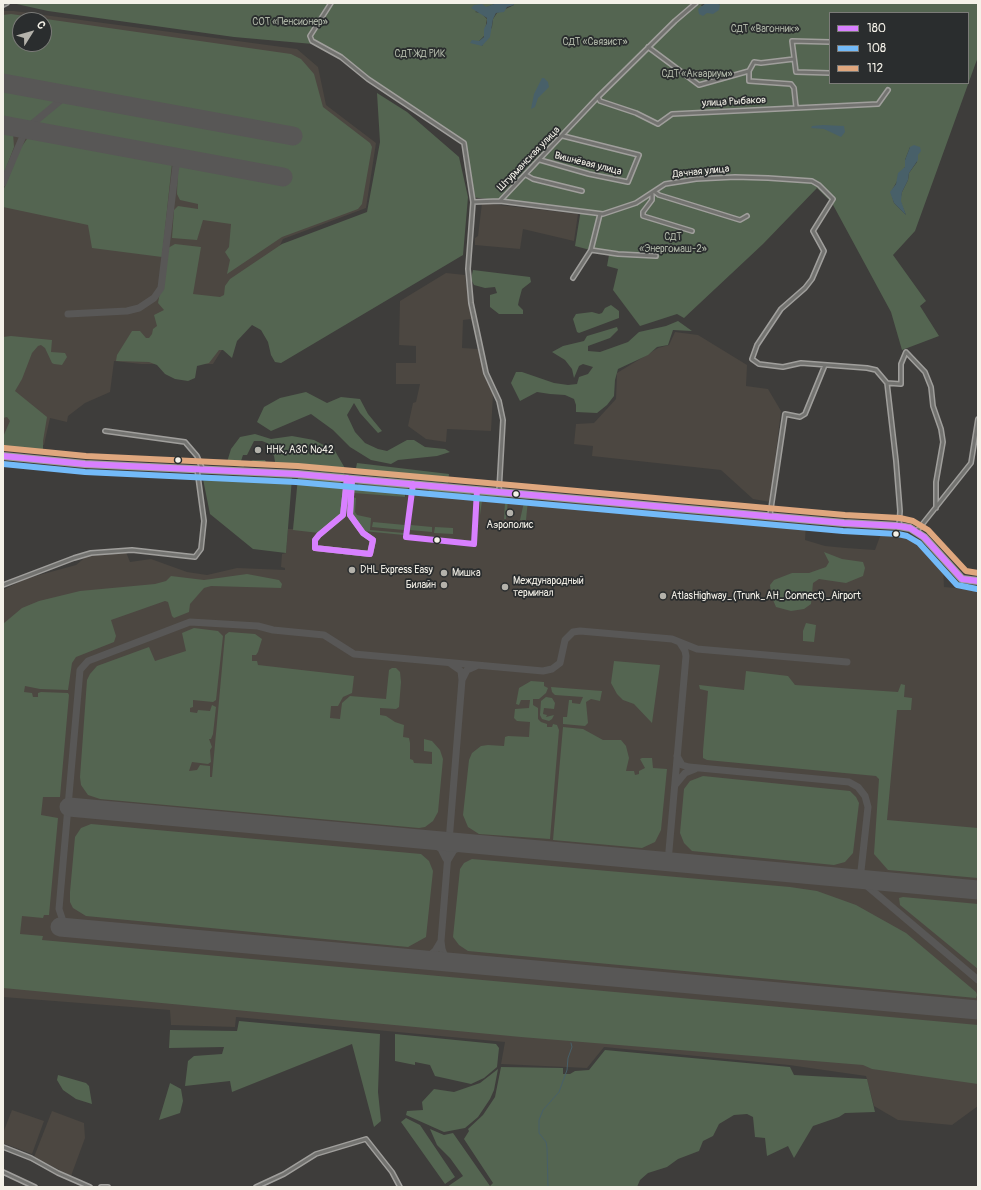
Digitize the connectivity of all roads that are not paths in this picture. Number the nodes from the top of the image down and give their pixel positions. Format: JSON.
{"nodes":[{"id":1,"x":7,"y":3,"type":"edge"},
{"id":2,"x":331,"y":3,"type":"edge"},
{"id":3,"x":696,"y":3,"type":"edge"},
{"id":4,"x":3,"y":5,"type":"edge"},
{"id":5,"x":829,"y":42,"type":"edge"},
{"id":6,"x":648,"y":47,"type":"junction"},
{"id":7,"x":794,"y":59,"type":"junction"},
{"id":8,"x":749,"y":71,"type":"junction"},
{"id":9,"x":829,"y":74,"type":"edge"},
{"id":10,"x":888,"y":90,"type":"dead end"},
{"id":11,"x":598,"y":96,"type":"junction"},
{"id":12,"x":796,"y":107,"type":"junction"},
{"id":13,"x":562,"y":136,"type":"junction"},
{"id":14,"x":540,"y":160,"type":"junction"},
{"id":15,"x":526,"y":175,"type":"junction"},
{"id":16,"x":582,"y":191,"type":"dead end"},
{"id":17,"x":653,"y":193,"type":"junction"},
{"id":18,"x":500,"y":201,"type":"junction"},
{"id":19,"x":473,"y":202,"type":"junction"},
{"id":20,"x":600,"y":214,"type":"junction"},
{"id":21,"x":747,"y":216,"type":"dead end"},
{"id":22,"x":692,"y":231,"type":"dead end"},
{"id":23,"x":591,"y":250,"type":"junction"},
{"id":24,"x":656,"y":256,"type":"dead end"},
{"id":25,"x":573,"y":278,"type":"dead end"},
{"id":26,"x":825,"y":365,"type":"junction"},
{"id":27,"x":887,"y":383,"type":"junction"},
{"id":28,"x":978,"y":419,"type":"edge"},
{"id":29,"x":105,"y":431,"type":"dead end"},
{"id":30,"x":3,"y":456,"type":"edge"},
{"id":31,"x":200,"y":468,"type":"junction"},
{"id":32,"x":350,"y":478,"type":"junction"},
{"id":33,"x":499,"y":491,"type":"junction"},
{"id":34,"x":936,"y":508,"type":"junction"},
{"id":35,"x":770,"y":516,"type":"junction"},
{"id":36,"x":899,"y":526,"type":"junction"},
{"id":37,"x":917,"y":531,"type":"junction"},
{"id":38,"x":978,"y":581,"type":"edge"},
{"id":39,"x":3,"y":585,"type":"edge"},
{"id":40,"x":3,"y":1147,"type":"edge"},
{"id":41,"x":3,"y":1172,"type":"edge"},
{"id":42,"x":35,"y":1187,"type":"edge"},
{"id":43,"x":90,"y":1187,"type":"edge"},
{"id":44,"x":101,"y":1187,"type":"edge"},
{"id":45,"x":108,"y":1187,"type":"edge"},
{"id":46,"x":256,"y":1187,"type":"edge"},
{"id":47,"x":400,"y":1187,"type":"edge"}],
"edges":[{"from":1,"to":4,"type":"street"},
{"from":2,"to":19,"type":"street"},
{"from":3,"to":6,"type":"street","name":"Штурманская улица"},
{"from":5,"to":7,"type":"street"},
{"from":6,"to":8,"type":"street"},
{"from":6,"to":11,"type":"street","name":"Штурманская улица"},
{"from":7,"to":8,"type":"street"},
{"from":7,"to":9,"type":"street"},
{"from":8,"to":12,"type":"street"},
{"from":10,"to":12,"type":"street","name":"улица Рыбаков"},
{"from":11,"to":12,"type":"street","name":"улица Рыбаков"},
{"from":11,"to":13,"type":"street","name":"Штурманская улица"},
{"from":13,"to":14,"type":"street","name":"Штурманская улица"},
{"from":13,"to":14,"type":"street","name":"Вишнёвая улица"},
{"from":14,"to":15,"type":"street","name":"Штурманская улица"},
{"from":15,"to":16,"type":"street"},
{"from":15,"to":18,"type":"street","name":"Штурманская улица"},
{"from":17,"to":20,"type":"street","name":"Дачная улица"},
{"from":17,"to":21,"type":"street"},
{"from":17,"to":22,"type":"street"},
{"from":17,"to":26,"type":"street","name":"Дачная улица"},
{"from":18,"to":19,"type":"street","name":"Штурманская улица"},
{"from":18,"to":20,"type":"street","name":"Дачная улица"},
{"from":19,"to":33,"type":"street"},
{"from":20,"to":23,"type":"street"},
{"from":23,"to":24,"type":"street"},
{"from":23,"to":25,"type":"street"},
{"from":26,"to":27,"type":"street"},
{"from":26,"to":35,"type":"street"},
{"from":27,"to":34,"type":"street"},
{"from":27,"to":36,"type":"street"},
{"from":28,"to":34,"type":"street"},
{"from":29,"to":31,"type":"street"},
{"from":30,"to":31,"type":"main road"},
{"from":31,"to":32,"type":"main road"},
{"from":31,"to":39,"type":"street"},
{"from":32,"to":32,"type":"street"},
{"from":32,"to":33,"type":"main road"},
{"from":33,"to":35,"type":"main road"},
{"from":34,"to":37,"type":"street"},
{"from":35,"to":36,"type":"main road"},
{"from":36,"to":37,"type":"main road"},
{"from":37,"to":38,"type":"main road"},
{"from":40,"to":43,"type":"street"},
{"from":41,"to":42,"type":"street"},
{"from":44,"to":45,"type":"street"},
{"from":46,"to":47,"type":"street"}]}
